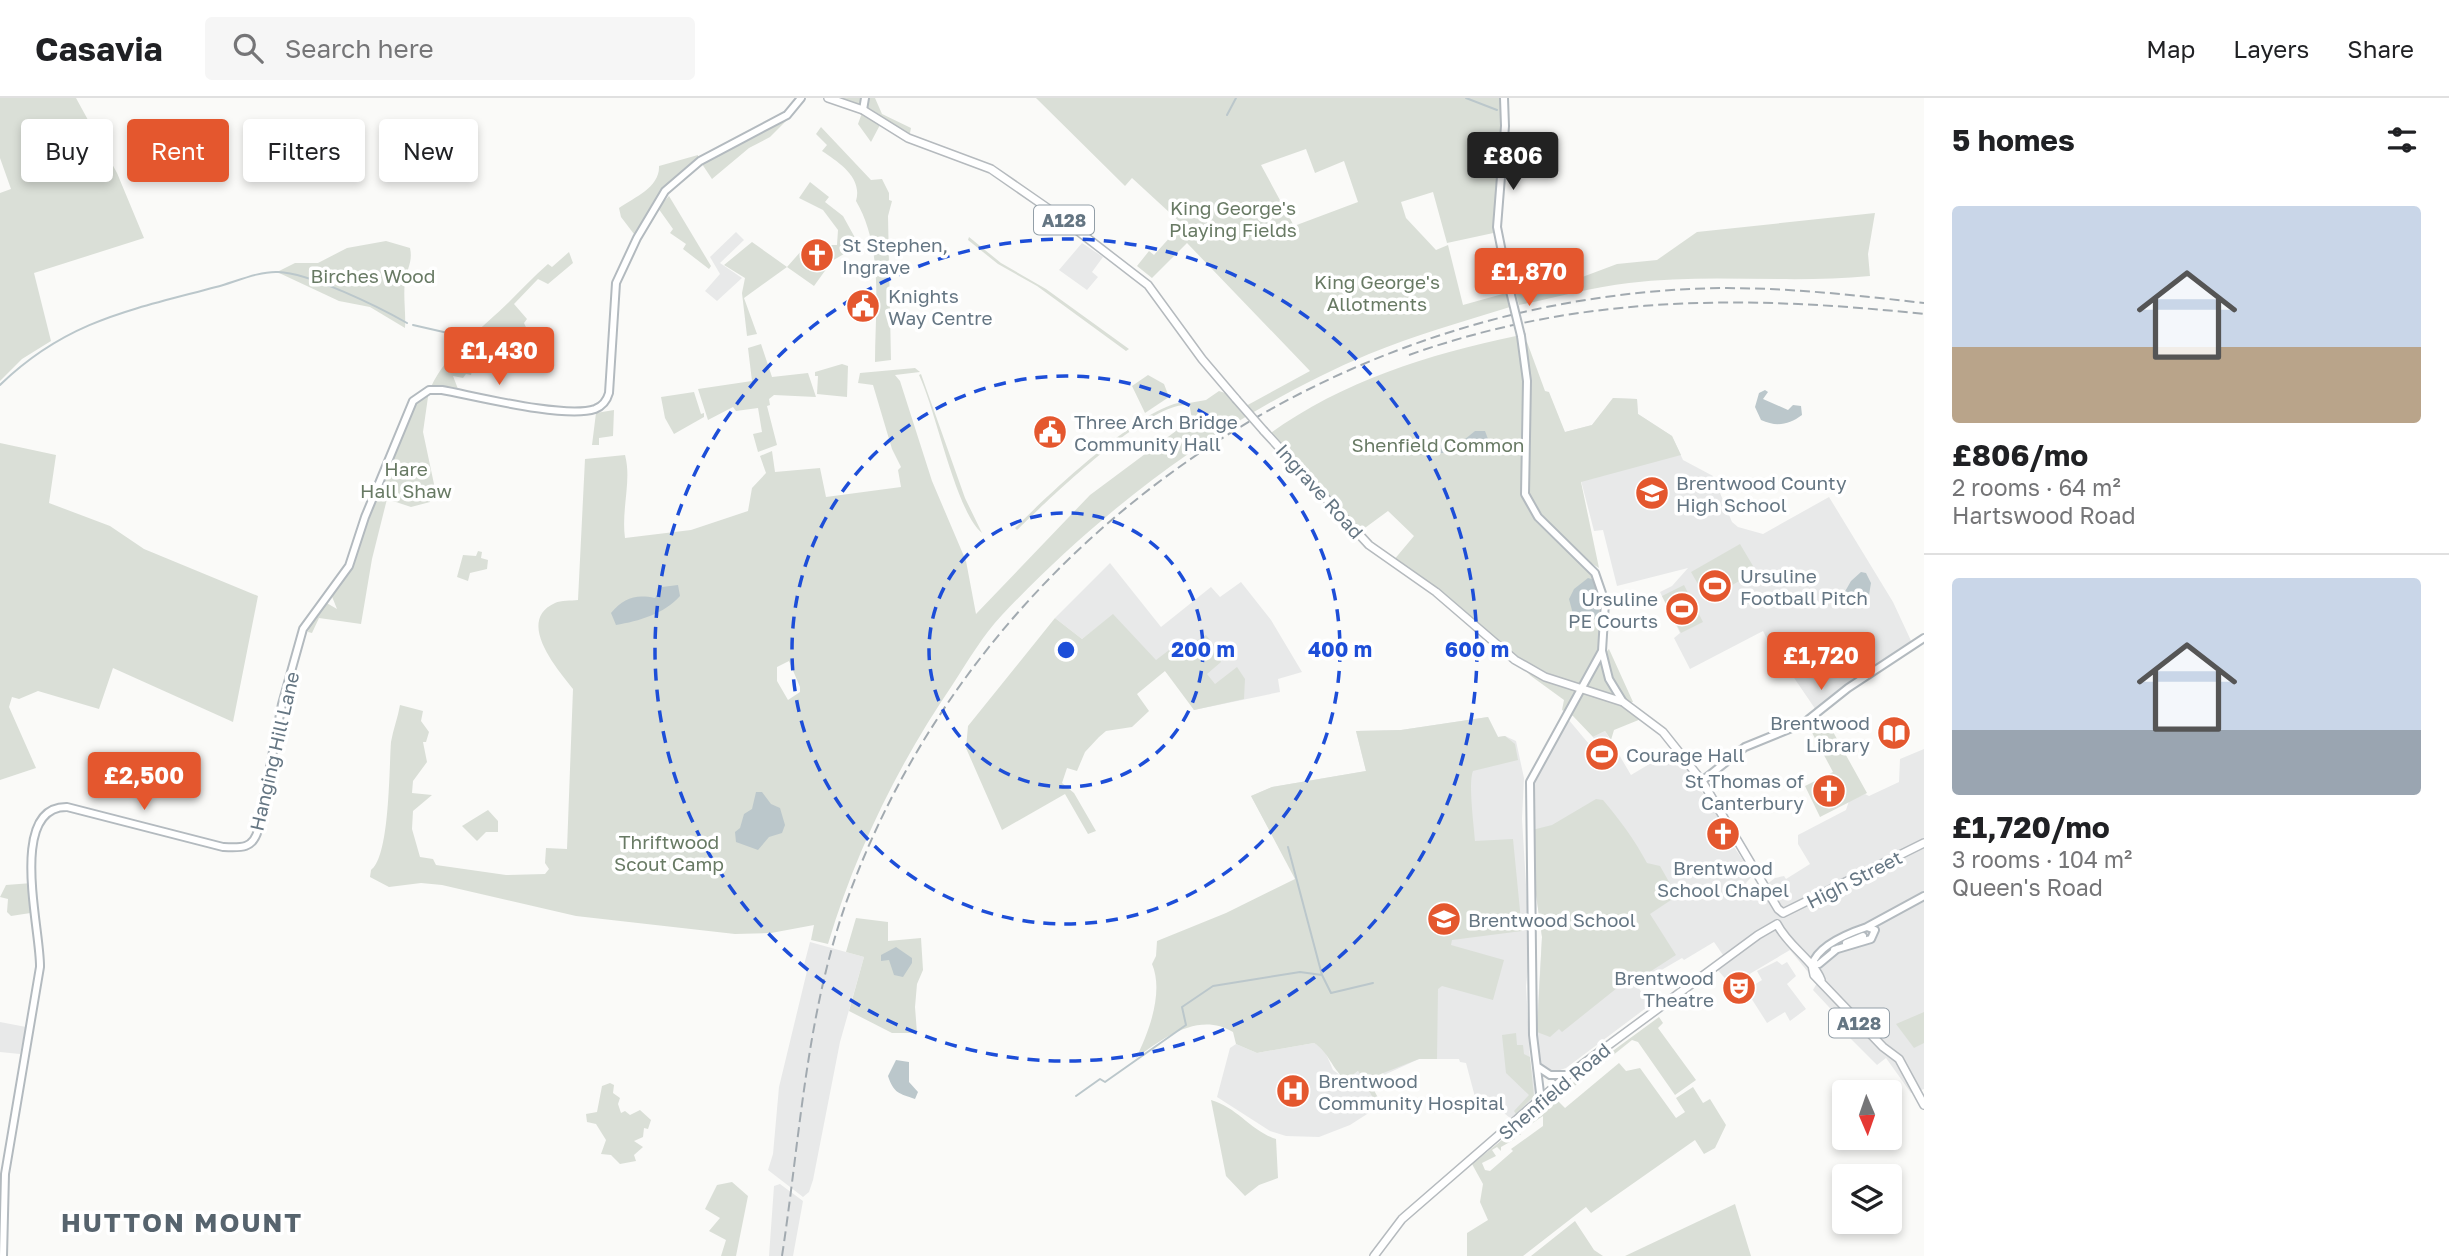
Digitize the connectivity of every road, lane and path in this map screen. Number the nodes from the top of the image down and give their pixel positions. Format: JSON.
{"nodes":[{"id":1,"x":801,"y":98,"type":"edge"},
{"id":2,"x":828,"y":98,"type":"edge"},
{"id":3,"x":865,"y":98,"type":"edge"},
{"id":4,"x":1504,"y":98,"type":"edge"},
{"id":5,"x":863,"y":110,"type":"junction"},
{"id":6,"x":1924,"y":638,"type":"edge"},
{"id":7,"x":1602,"y":651,"type":"junction"},
{"id":8,"x":1606,"y":670,"type":"junction"},
{"id":9,"x":1589,"y":673,"type":"junction"},
{"id":10,"x":1581,"y":689,"type":"junction"},
{"id":11,"x":1623,"y":702,"type":"junction"},
{"id":12,"x":1702,"y":781,"type":"junction"},
{"id":13,"x":1924,"y":843,"type":"edge"},
{"id":14,"x":1924,"y":896,"type":"edge"},
{"id":15,"x":1783,"y":912,"type":"junction"},
{"id":16,"x":1889,"y":914,"type":"junction"},
{"id":17,"x":1777,"y":928,"type":"junction"},
{"id":18,"x":1866,"y":928,"type":"junction"},
{"id":19,"x":1875,"y":932,"type":"junction"},
{"id":20,"x":1865,"y":938,"type":"junction"},
{"id":21,"x":1812,"y":965,"type":"junction"},
{"id":22,"x":1537,"y":1066,"type":"junction"},
{"id":23,"x":1568,"y":1075,"type":"junction"},
{"id":24,"x":1541,"y":1101,"type":"junction"},
{"id":25,"x":1924,"y":1105,"type":"edge"},
{"id":26,"x":3,"y":1256,"type":"edge"},
{"id":27,"x":1374,"y":1256,"type":"edge"}],
"edges":[{"from":1,"to":26,"type":"street","name":"Hanging Hill Lane"},
{"from":2,"to":5,"type":"main road","number":"A128"},
{"from":3,"to":5,"type":"street"},
{"from":4,"to":7,"type":"street","bridge":true},
{"from":5,"to":10,"type":"main road","name":"Ingrave Road","number":"A128","bridge":true},
{"from":6,"to":12,"type":"street"},
{"from":7,"to":8,"type":"street"},
{"from":7,"to":9,"type":"street"},
{"from":8,"to":9,"type":"street"},
{"from":8,"to":11,"type":"street"},
{"from":9,"to":10,"type":"street"},
{"from":10,"to":11,"type":"main road","name":"Ingrave Road","number":"A128"},
{"from":10,"to":22,"type":"street"},
{"from":11,"to":12,"type":"main road","name":"Ingrave Road","number":"A128"},
{"from":12,"to":15,"type":"main road","name":"Ingrave Road","number":"A128"},
{"from":13,"to":15,"type":"main road","name":"High Street"},
{"from":14,"to":16,"type":"street"},
{"from":15,"to":17,"type":"main road"},
{"from":16,"to":18,"type":"street"},
{"from":16,"to":19,"type":"street"},
{"from":17,"to":21,"type":"main road"},
{"from":17,"to":23,"type":"main road","name":"Shenfield Road"},
{"from":18,"to":19,"type":"street"},
{"from":18,"to":20,"type":"street"},
{"from":18,"to":21,"type":"street"},
{"from":19,"to":20,"type":"street"},
{"from":20,"to":21,"type":"street"},
{"from":21,"to":25,"type":"main road","number":"A128"},
{"from":22,"to":23,"type":"street"},
{"from":22,"to":24,"type":"street"},
{"from":23,"to":24,"type":"main road","name":"Shenfield Road"},
{"from":24,"to":27,"type":"main road","name":"Shenfield Road"}]}
